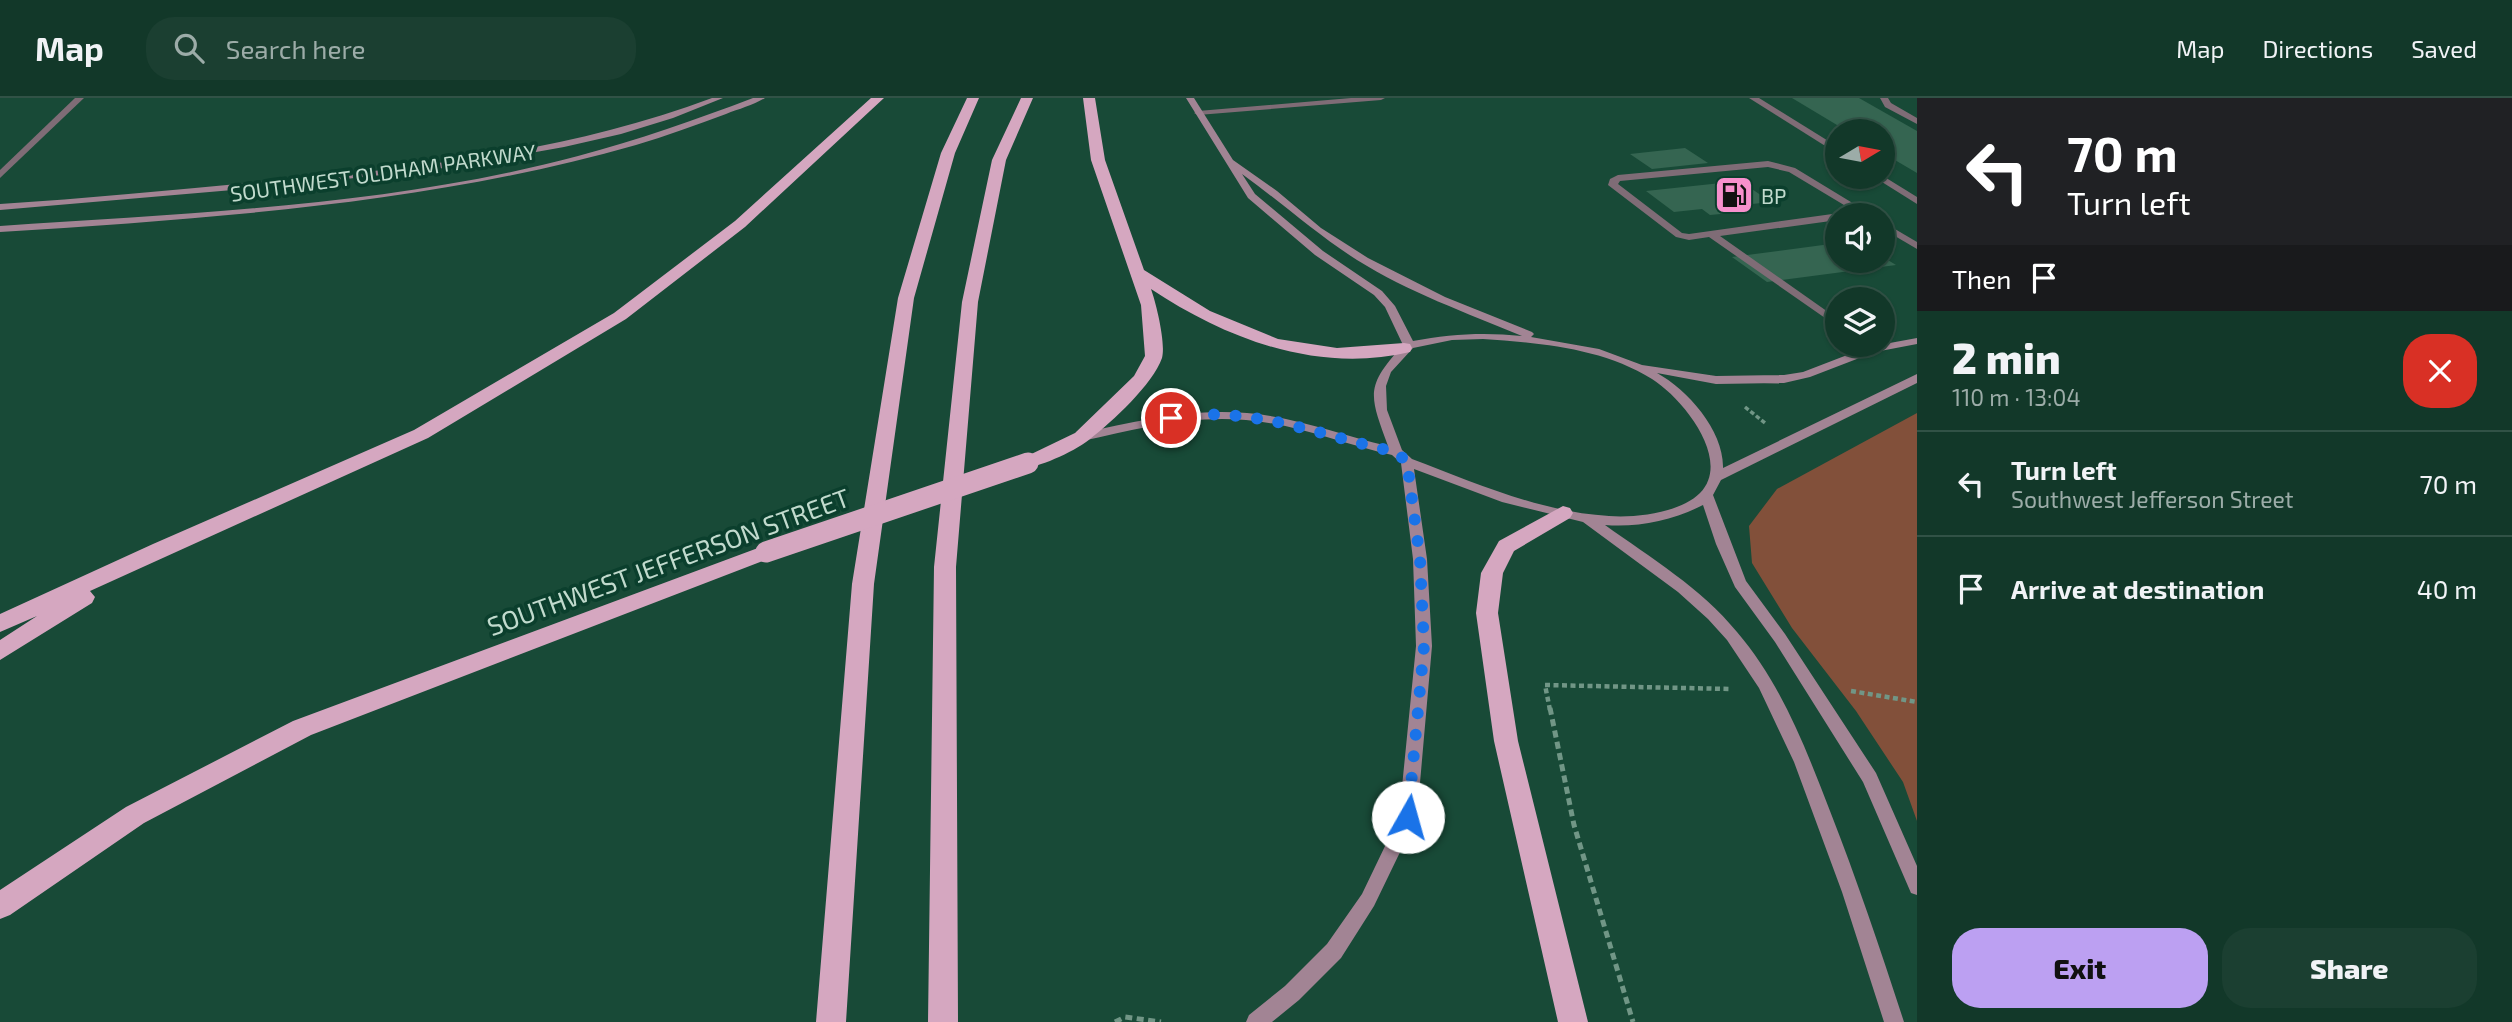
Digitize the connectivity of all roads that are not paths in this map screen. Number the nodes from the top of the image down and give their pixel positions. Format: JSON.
{"nodes":[{"id":1,"x":80,"y":98,"type":"edge"},
{"id":2,"x":719,"y":98,"type":"edge"},
{"id":3,"x":761,"y":98,"type":"edge"},
{"id":4,"x":878,"y":98,"type":"edge"},
{"id":5,"x":973,"y":98,"type":"edge"},
{"id":6,"x":1027,"y":98,"type":"edge"},
{"id":7,"x":1089,"y":98,"type":"edge"},
{"id":8,"x":1190,"y":98,"type":"edge"},
{"id":9,"x":1381,"y":98,"type":"edge"},
{"id":10,"x":1753,"y":98,"type":"edge"},
{"id":11,"x":1884,"y":98,"type":"edge"},
{"id":12,"x":1198,"y":113,"type":"junction"},
{"id":13,"x":1917,"y":121,"type":"edge"},
{"id":14,"x":1825,"y":143,"type":"edge"},
{"id":15,"x":476,"y":160,"type":"junction"},
{"id":16,"x":1231,"y":162,"type":"junction"},
{"id":17,"x":0,"y":174,"type":"edge"},
{"id":18,"x":481,"y":178,"type":"junction"},
{"id":19,"x":1895,"y":187,"type":"edge"},
{"id":20,"x":1917,"y":201,"type":"edge"},
{"id":21,"x":1848,"y":203,"type":"edge"},
{"id":22,"x":0,"y":207,"type":"edge"},
{"id":23,"x":1825,"y":218,"type":"edge"},
{"id":24,"x":0,"y":229,"type":"edge"},
{"id":25,"x":1895,"y":232,"type":"edge"},
{"id":26,"x":1711,"y":234,"type":"junction"},
{"id":27,"x":1917,"y":246,"type":"edge"},
{"id":28,"x":1136,"y":271,"type":"junction"},
{"id":29,"x":1825,"y":315,"type":"edge"},
{"id":30,"x":1545,"y":341,"type":"junction"},
{"id":31,"x":1917,"y":341,"type":"edge"},
{"id":32,"x":1895,"y":344,"type":"edge"},
{"id":33,"x":1406,"y":346,"type":"junction"},
{"id":34,"x":1846,"y":357,"type":"edge"},
{"id":35,"x":1632,"y":364,"type":"junction"},
{"id":36,"x":1917,"y":378,"type":"edge"},
{"id":37,"x":1082,"y":437,"type":"junction"},
{"id":38,"x":1401,"y":457,"type":"junction"},
{"id":39,"x":1716,"y":477,"type":"junction"},
{"id":40,"x":1706,"y":495,"type":"junction"},
{"id":41,"x":1574,"y":515,"type":"junction"},
{"id":42,"x":160,"y":549,"type":"junction"},
{"id":43,"x":0,"y":624,"type":"edge"},
{"id":44,"x":0,"y":651,"type":"edge"},
{"id":45,"x":1917,"y":887,"type":"edge"},
{"id":46,"x":0,"y":906,"type":"edge"},
{"id":47,"x":831,"y":1022,"type":"edge"},
{"id":48,"x":943,"y":1022,"type":"edge"},
{"id":49,"x":1256,"y":1022,"type":"edge"},
{"id":50,"x":1573,"y":1022,"type":"edge"},
{"id":51,"x":1894,"y":1022,"type":"edge"}],
"edges":[{"from":1,"to":17,"type":"street"},
{"from":2,"to":15,"type":"street","name":"SOUTHWEST OLDHAM PARKWAY"},
{"from":3,"to":18,"type":"street","name":"SOUTHWEST OLDHAM PARKWAY"},
{"from":4,"to":42,"type":"highway"},
{"from":5,"to":47,"type":"highway"},
{"from":6,"to":48,"type":"highway"},
{"from":7,"to":28,"type":"highway"},
{"from":8,"to":12,"type":"street"},
{"from":9,"to":12,"type":"street"},
{"from":10,"to":14,"type":"street"},
{"from":11,"to":13,"type":"street"},
{"from":12,"to":16,"type":"street"},
{"from":15,"to":18,"type":"street"},
{"from":15,"to":22,"type":"street","name":"SOUTHWEST OLDHAM PARKWAY"},
{"from":16,"to":30,"type":"street"},
{"from":16,"to":33,"type":"street"},
{"from":18,"to":24,"type":"street","name":"SOUTHWEST OLDHAM PARKWAY"},
{"from":19,"to":20,"type":"street"},
{"from":21,"to":26,"type":"street"},
{"from":23,"to":26,"type":"street"},
{"from":25,"to":27,"type":"street"},
{"from":26,"to":29,"type":"street"},
{"from":28,"to":33,"type":"highway"},
{"from":28,"to":37,"type":"highway"},
{"from":30,"to":33,"type":"street"},
{"from":30,"to":35,"type":"street"},
{"from":31,"to":32,"type":"street"},
{"from":33,"to":38,"type":"street"},
{"from":34,"to":35,"type":"street"},
{"from":35,"to":39,"type":"street"},
{"from":36,"to":39,"type":"street"},
{"from":37,"to":38,"type":"street","name":"SOUTHWEST JEFFERSON STREET"},
{"from":37,"to":46,"type":"highway","name":"SOUTHWEST JEFFERSON STREET","bridge":true},
{"from":38,"to":41,"type":"street","name":"SOUTHWEST JEFFERSON STREET"},
{"from":38,"to":49,"type":"street"},
{"from":39,"to":40,"type":"street"},
{"from":40,"to":41,"type":"street"},
{"from":40,"to":45,"type":"street"},
{"from":41,"to":50,"type":"highway"},
{"from":41,"to":51,"type":"street"},
{"from":42,"to":43,"type":"highway"},
{"from":42,"to":44,"type":"highway"}]}
